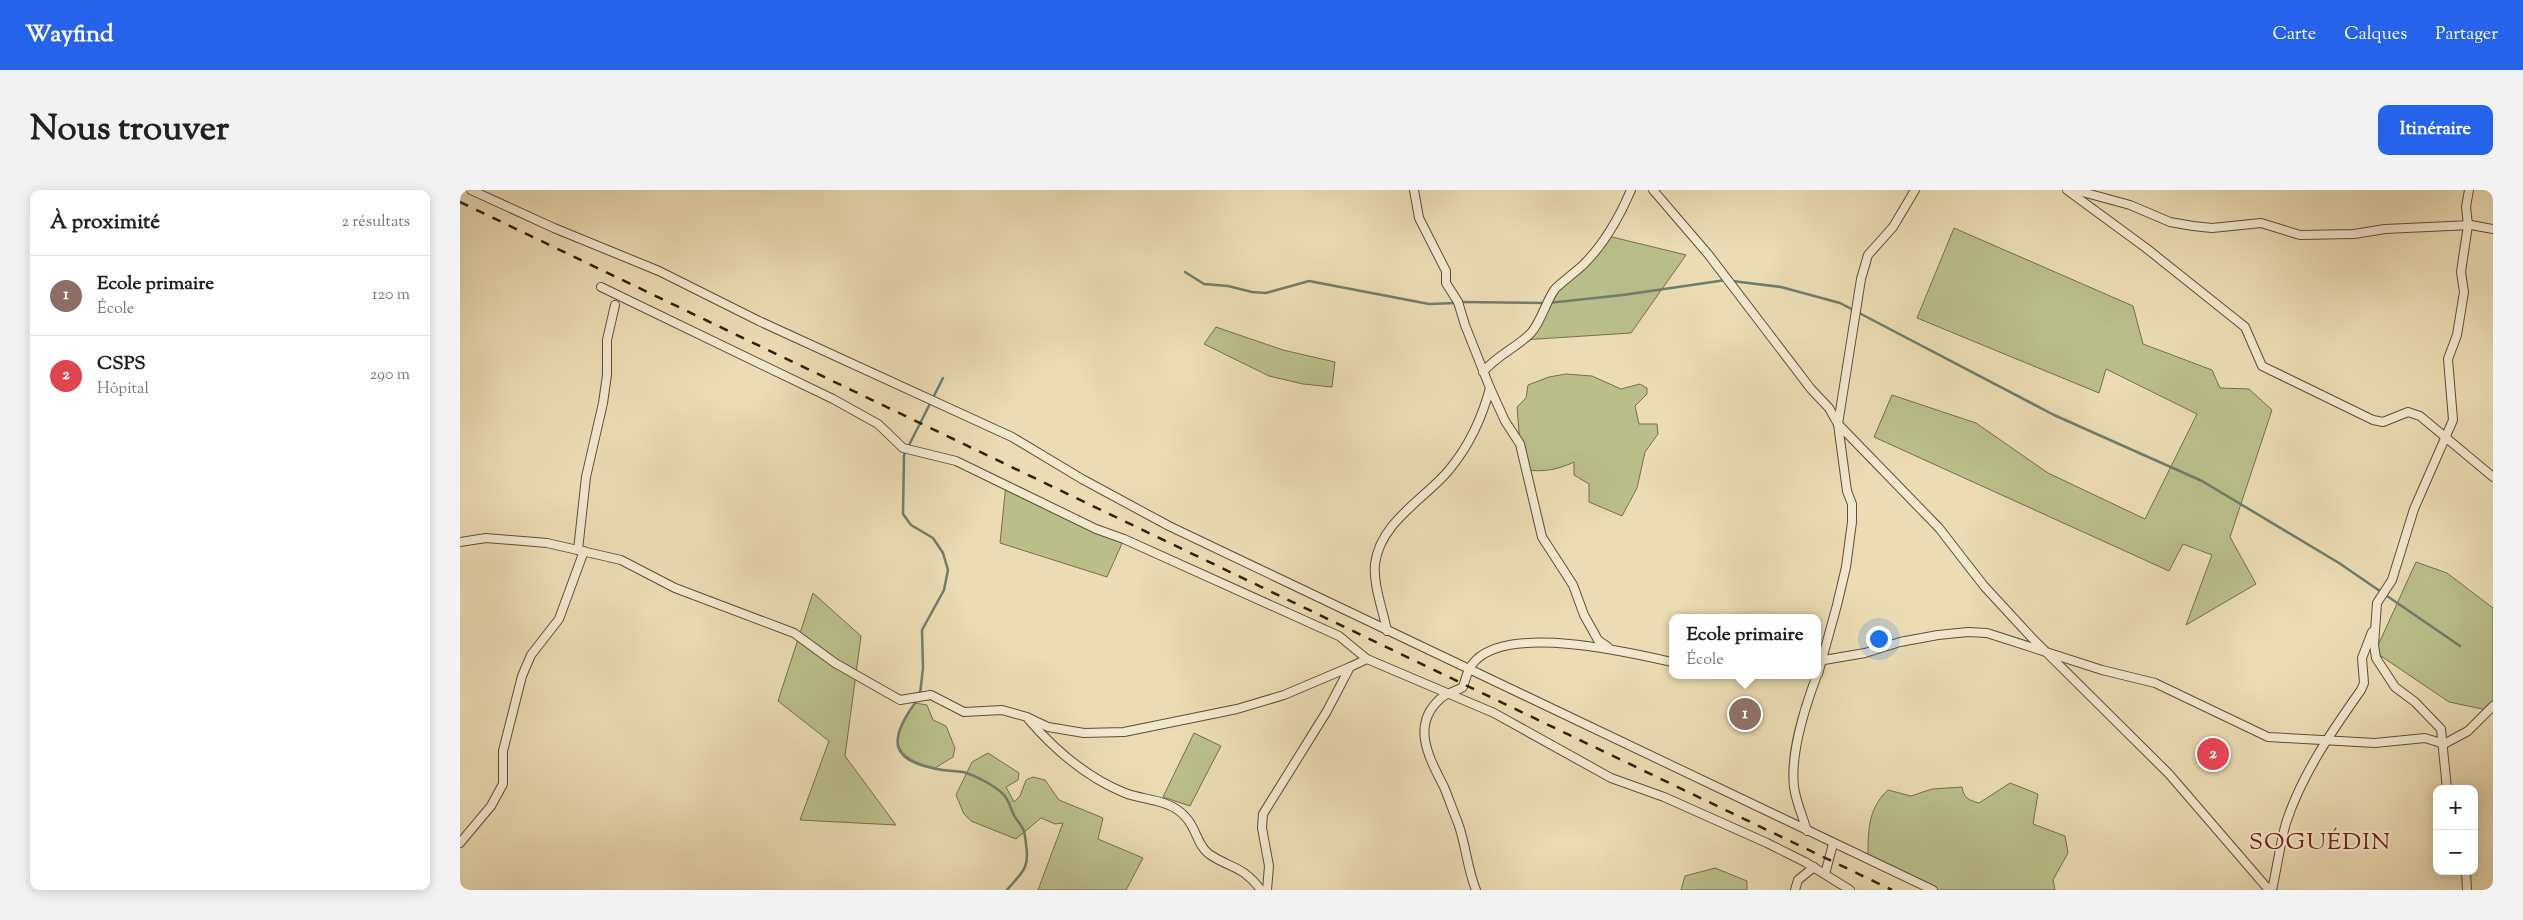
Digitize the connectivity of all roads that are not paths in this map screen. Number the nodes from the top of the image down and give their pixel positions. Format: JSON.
{"nodes":[{"id":1,"x":471,"y":190,"type":"edge"},
{"id":2,"x":1414,"y":190,"type":"edge"},
{"id":3,"x":1631,"y":190,"type":"edge"},
{"id":4,"x":1653,"y":190,"type":"edge"},
{"id":5,"x":1915,"y":190,"type":"edge"},
{"id":6,"x":2067,"y":190,"type":"edge"},
{"id":7,"x":2075,"y":190,"type":"edge"},
{"id":8,"x":2469,"y":190,"type":"edge"},
{"id":9,"x":2468,"y":225,"type":"junction"},
{"id":10,"x":2493,"y":230,"type":"edge"},
{"id":11,"x":601,"y":287,"type":"dead end"},
{"id":12,"x":615,"y":305,"type":"dead end"},
{"id":13,"x":1483,"y":372,"type":"junction"},
{"id":14,"x":1490,"y":388,"type":"junction"},
{"id":15,"x":1838,"y":424,"type":"junction"},
{"id":16,"x":2446,"y":437,"type":"junction"},
{"id":17,"x":2493,"y":477,"type":"edge"},
{"id":18,"x":460,"y":542,"type":"edge"},
{"id":19,"x":581,"y":551,"type":"junction"},
{"id":20,"x":2374,"y":628,"type":"junction"},
{"id":21,"x":1387,"y":631,"type":"junction"},
{"id":22,"x":1608,"y":647,"type":"junction"},
{"id":23,"x":1821,"y":654,"type":"edge"},
{"id":24,"x":2051,"y":655,"type":"junction"},
{"id":25,"x":1367,"y":659,"type":"junction"},
{"id":26,"x":1821,"y":660,"type":"edge"},
{"id":27,"x":1669,"y":661,"type":"edge"},
{"id":28,"x":1350,"y":667,"type":"junction"},
{"id":29,"x":1469,"y":668,"type":"junction"},
{"id":30,"x":1815,"y":679,"type":"edge"},
{"id":31,"x":1449,"y":692,"type":"junction"},
{"id":32,"x":2493,"y":706,"type":"edge"},
{"id":33,"x":1027,"y":716,"type":"junction"},
{"id":34,"x":2327,"y":740,"type":"junction"},
{"id":35,"x":2444,"y":744,"type":"junction"},
{"id":36,"x":2447,"y":785,"type":"edge"},
{"id":37,"x":1807,"y":831,"type":"junction"},
{"id":38,"x":460,"y":843,"type":"edge"},
{"id":39,"x":1833,"y":844,"type":"junction"},
{"id":40,"x":1814,"y":867,"type":"junction"},
{"id":41,"x":1825,"y":874,"type":"junction"},
{"id":42,"x":2466,"y":875,"type":"edge"},
{"id":43,"x":1836,"y":881,"type":"junction"},
{"id":44,"x":1261,"y":890,"type":"edge"},
{"id":45,"x":1267,"y":890,"type":"edge"},
{"id":46,"x":1476,"y":890,"type":"edge"},
{"id":47,"x":1795,"y":890,"type":"edge"},
{"id":48,"x":1836,"y":890,"type":"edge"},
{"id":49,"x":1850,"y":890,"type":"edge"},
{"id":50,"x":1933,"y":890,"type":"edge"},
{"id":51,"x":2271,"y":890,"type":"edge"},
{"id":52,"x":2466,"y":890,"type":"edge"}],
"edges":[{"from":1,"to":21,"type":"street"},
{"from":2,"to":13,"type":"street"},
{"from":3,"to":13,"type":"street"},
{"from":4,"to":15,"type":"street"},
{"from":5,"to":15,"type":"street"},
{"from":6,"to":16,"type":"street"},
{"from":7,"to":9,"type":"street"},
{"from":8,"to":9,"type":"street"},
{"from":9,"to":10,"type":"street"},
{"from":9,"to":16,"type":"street"},
{"from":11,"to":25,"type":"street"},
{"from":12,"to":19,"type":"street"},
{"from":13,"to":14,"type":"street"},
{"from":14,"to":21,"type":"street"},
{"from":14,"to":22,"type":"street"},
{"from":15,"to":23,"type":"street"},
{"from":15,"to":24,"type":"street"},
{"from":16,"to":17,"type":"street"},
{"from":16,"to":20,"type":"street"},
{"from":18,"to":19,"type":"street"},
{"from":19,"to":33,"type":"street"},
{"from":19,"to":38,"type":"street"},
{"from":20,"to":34,"type":"street"},
{"from":20,"to":35,"type":"street"},
{"from":21,"to":29,"type":"street"},
{"from":22,"to":27,"type":"street"},
{"from":22,"to":29,"type":"street"},
{"from":24,"to":26,"type":"street"},
{"from":24,"to":34,"type":"street"},
{"from":24,"to":51,"type":"street"},
{"from":25,"to":28,"type":"street"},
{"from":25,"to":31,"type":"street"},
{"from":28,"to":33,"type":"street"},
{"from":28,"to":45,"type":"street"},
{"from":29,"to":31,"type":"street"},
{"from":29,"to":37,"type":"street"},
{"from":30,"to":37,"type":"street"},
{"from":31,"to":40,"type":"street"},
{"from":31,"to":46,"type":"street"},
{"from":32,"to":35,"type":"street"},
{"from":33,"to":44,"type":"street"},
{"from":34,"to":35,"type":"street"},
{"from":34,"to":51,"type":"street"},
{"from":35,"to":36,"type":"street"},
{"from":37,"to":39,"type":"street"},
{"from":39,"to":41,"type":"street"},
{"from":39,"to":50,"type":"street"},
{"from":40,"to":41,"type":"street"},
{"from":40,"to":47,"type":"street"},
{"from":41,"to":43,"type":"street"},
{"from":42,"to":52,"type":"street"},
{"from":43,"to":48,"type":"street"},
{"from":43,"to":49,"type":"street"}]}
